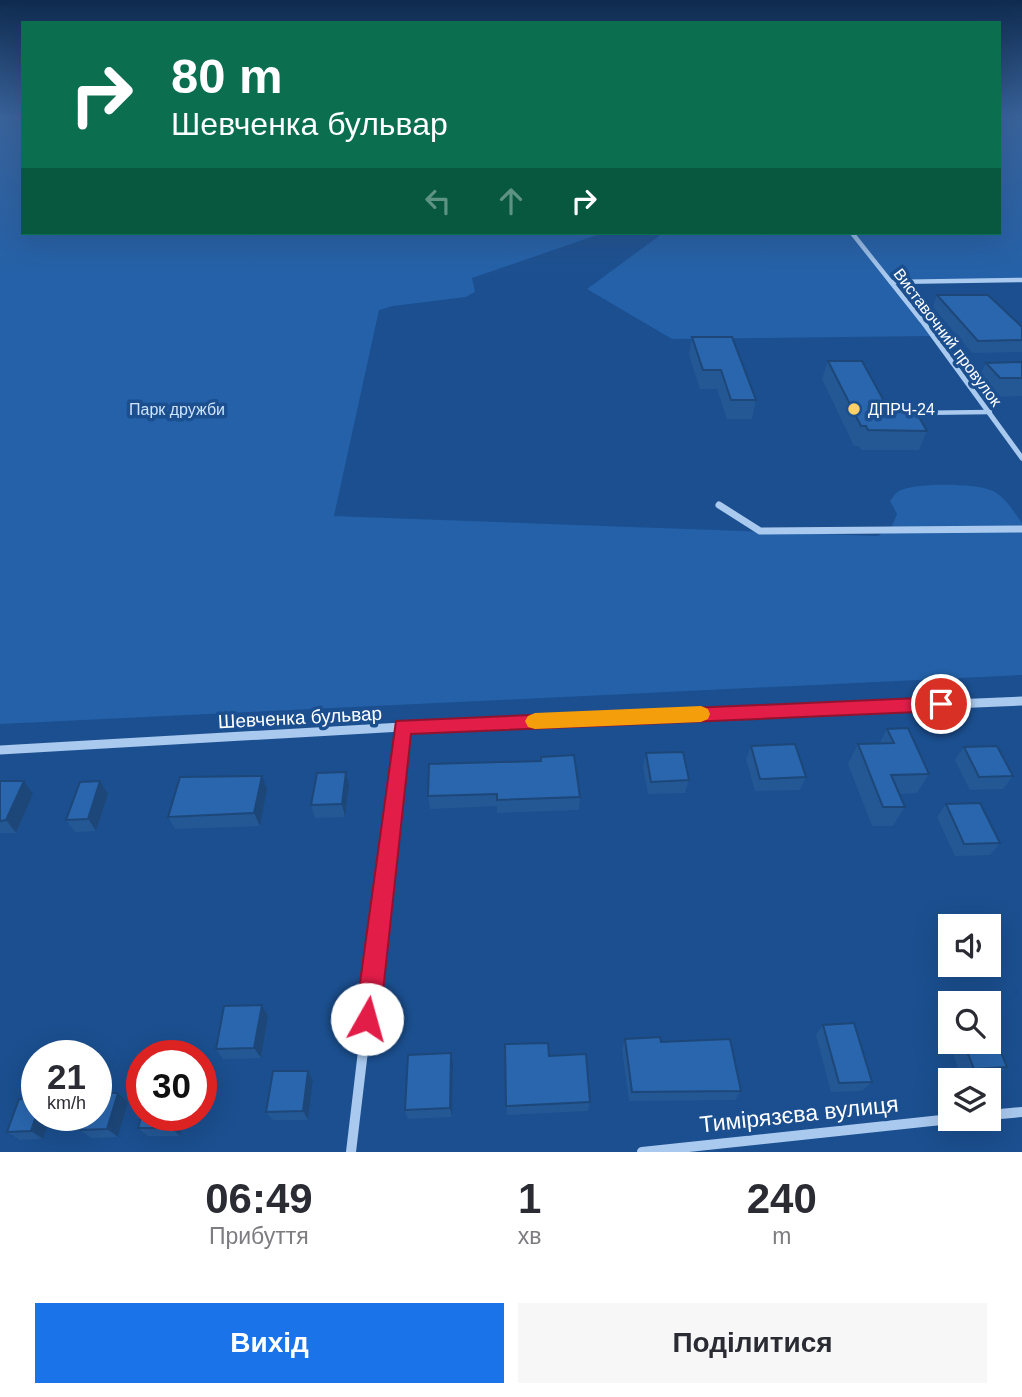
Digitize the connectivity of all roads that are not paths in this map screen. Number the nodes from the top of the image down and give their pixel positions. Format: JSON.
{"nodes":[{"id":1,"x":854,"y":235,"type":"edge"},
{"id":2,"x":1022,"y":280,"type":"edge"},
{"id":3,"x":891,"y":282,"type":"junction"},
{"id":4,"x":990,"y":412,"type":"junction"},
{"id":5,"x":910,"y":413,"type":"edge"},
{"id":6,"x":1022,"y":458,"type":"edge"},
{"id":7,"x":719,"y":505,"type":"dead end"},
{"id":8,"x":1022,"y":529,"type":"edge"},
{"id":9,"x":1022,"y":701,"type":"edge"},
{"id":10,"x":402,"y":727,"type":"junction"},
{"id":11,"x":0,"y":750,"type":"edge"},
{"id":12,"x":1022,"y":1112,"type":"edge"},
{"id":13,"x":1001,"y":1114,"type":"edge"},
{"id":14,"x":938,"y":1120,"type":"edge"},
{"id":15,"x":351,"y":1152,"type":"edge"},
{"id":16,"x":642,"y":1152,"type":"edge"}],
"edges":[{"from":1,"to":3,"type":"street","name":"Виставочний провулок"},
{"from":2,"to":3,"type":"street"},
{"from":3,"to":4,"type":"street","name":"Виставочний провулок"},
{"from":4,"to":5,"type":"lane"},
{"from":4,"to":6,"type":"street","name":"Виставочний провулок"},
{"from":7,"to":8,"type":"street"},
{"from":9,"to":10,"type":"street","name":"Шевченка бульвар"},
{"from":10,"to":11,"type":"street","name":"Шевченка бульвар"},
{"from":10,"to":15,"type":"street"},
{"from":12,"to":13,"type":"street"},
{"from":14,"to":16,"type":"street","name":"Тимірязєва вулиця"}]}
